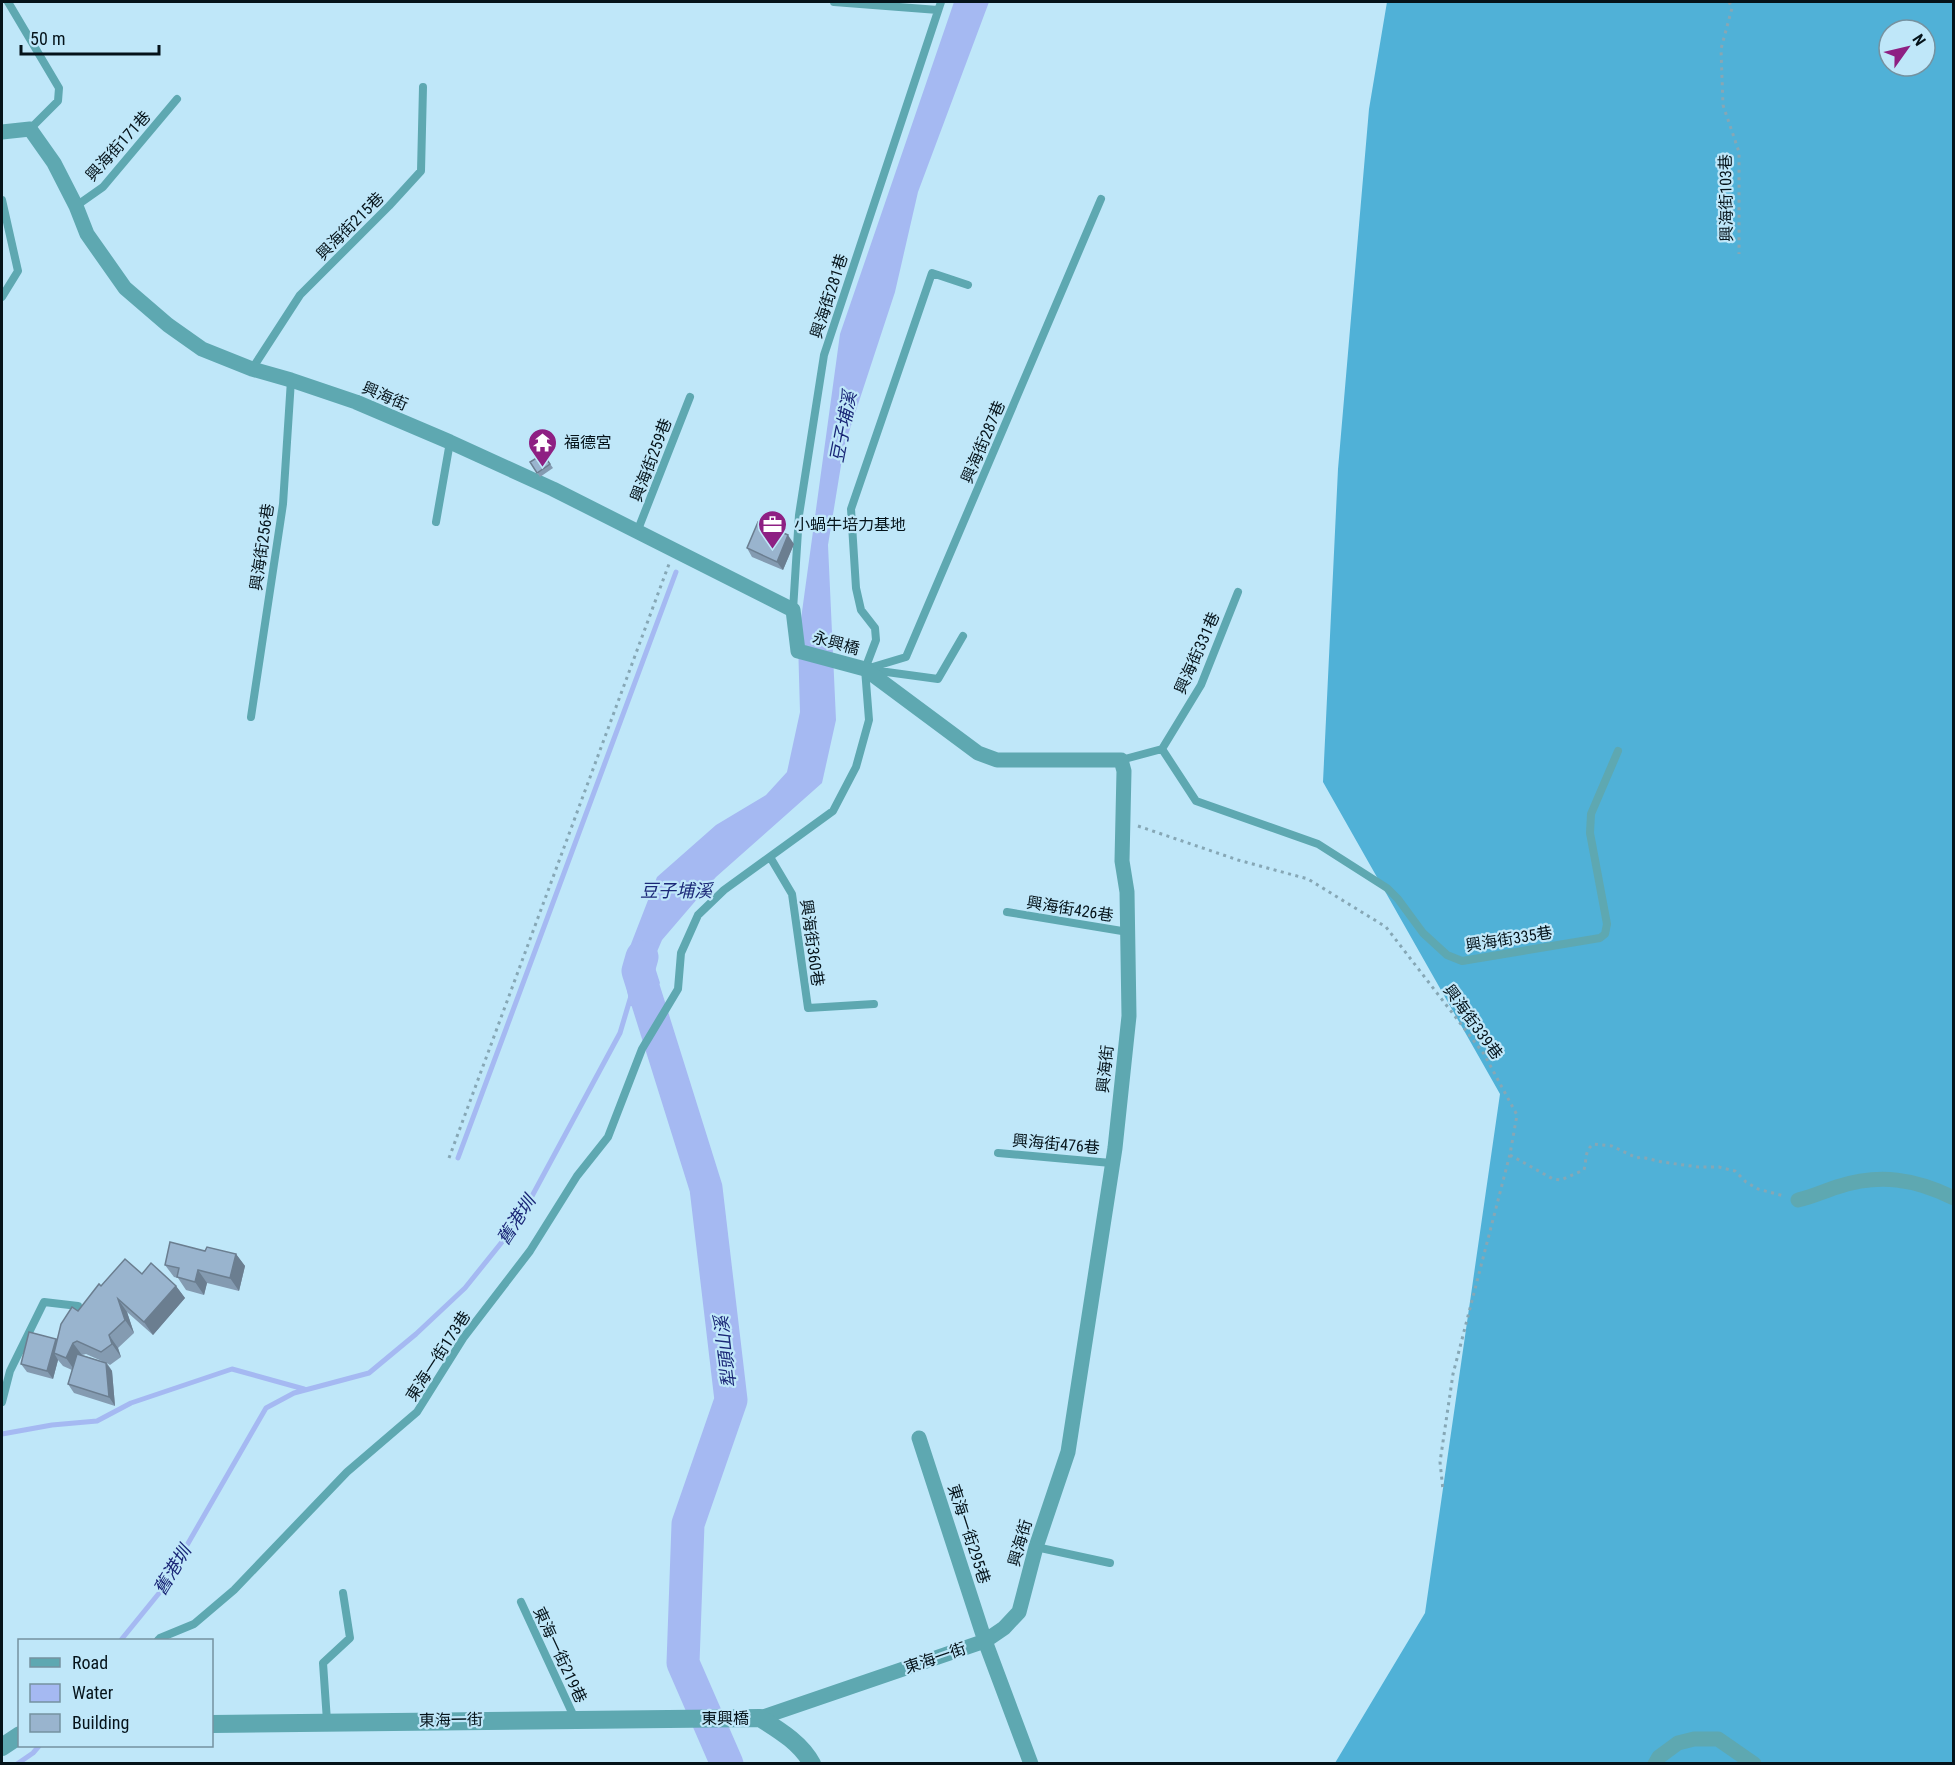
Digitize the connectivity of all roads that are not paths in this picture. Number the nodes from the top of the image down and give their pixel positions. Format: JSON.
{"nodes":[{"id":1,"x":8,"y":2,"type":"edge"},
{"id":2,"x":834,"y":2,"type":"edge"},
{"id":3,"x":941,"y":2,"type":"edge"},
{"id":4,"x":938,"y":10,"type":"junction"},
{"id":5,"x":423,"y":87,"type":"dead end"},
{"id":6,"x":177,"y":99,"type":"dead end"},
{"id":7,"x":30,"y":129,"type":"junction"},
{"id":8,"x":2,"y":132,"type":"edge"},
{"id":9,"x":1101,"y":199,"type":"dead end"},
{"id":10,"x":2,"y":200,"type":"edge"},
{"id":11,"x":76,"y":206,"type":"junction"},
{"id":12,"x":968,"y":285,"type":"dead end"},
{"id":13,"x":2,"y":297,"type":"edge"},
{"id":14,"x":252,"y":369,"type":"junction"},
{"id":15,"x":291,"y":380,"type":"junction"},
{"id":16,"x":690,"y":397,"type":"dead end"},
{"id":17,"x":450,"y":442,"type":"junction"},
{"id":18,"x":436,"y":522,"type":"dead end"},
{"id":19,"x":637,"y":532,"type":"junction"},
{"id":20,"x":1238,"y":592,"type":"dead end"},
{"id":21,"x":793,"y":610,"type":"junction"},
{"id":22,"x":963,"y":636,"type":"dead end"},
{"id":23,"x":865,"y":669,"type":"junction"},
{"id":24,"x":251,"y":717,"type":"dead end"},
{"id":25,"x":1162,"y":749,"type":"junction"},
{"id":26,"x":1618,"y":751,"type":"dead end"},
{"id":27,"x":1122,"y":760,"type":"junction"},
{"id":28,"x":770,"y":857,"type":"junction"},
{"id":29,"x":1007,"y":912,"type":"dead end"},
{"id":30,"x":1128,"y":932,"type":"junction"},
{"id":31,"x":874,"y":1004,"type":"dead end"},
{"id":32,"x":998,"y":1153,"type":"dead end"},
{"id":33,"x":1111,"y":1163,"type":"junction"},
{"id":34,"x":1953,"y":1198,"type":"edge"},
{"id":35,"x":1798,"y":1200,"type":"road end"},
{"id":36,"x":78,"y":1306,"type":"dead end"},
{"id":37,"x":2,"y":1402,"type":"edge"},
{"id":38,"x":919,"y":1438,"type":"dead end"},
{"id":39,"x":1036,"y":1547,"type":"junction"},
{"id":40,"x":1110,"y":1563,"type":"dead end"},
{"id":41,"x":343,"y":1593,"type":"dead end"},
{"id":42,"x":521,"y":1602,"type":"dead end"},
{"id":43,"x":159,"y":1639,"type":"edge"},
{"id":44,"x":985,"y":1641,"type":"junction"},
{"id":45,"x":690,"y":1718,"type":"joint"},
{"id":46,"x":760,"y":1718,"type":"junction"},
{"id":47,"x":575,"y":1719,"type":"junction"},
{"id":48,"x":327,"y":1722,"type":"junction"},
{"id":49,"x":213,"y":1724,"type":"edge"},
{"id":50,"x":18,"y":1736,"type":"edge"},
{"id":51,"x":2,"y":1747,"type":"edge"},
{"id":52,"x":812,"y":1764,"type":"edge"},
{"id":53,"x":1031,"y":1764,"type":"edge"},
{"id":54,"x":1655,"y":1764,"type":"edge"},
{"id":55,"x":1754,"y":1764,"type":"edge"}],
"edges":[{"from":1,"to":7,"type":"lane"},
{"from":2,"to":4,"type":"lane"},
{"from":3,"to":4,"type":"lane","name":"興海街281巷"},
{"from":4,"to":21,"type":"lane","name":"興海街281巷"},
{"from":5,"to":14,"type":"lane","name":"興海街215巷"},
{"from":6,"to":11,"type":"lane","name":"興海街171巷"},
{"from":7,"to":8,"type":"street"},
{"from":7,"to":11,"type":"street","name":"興海街"},
{"from":9,"to":23,"type":"lane","name":"興海街287巷"},
{"from":10,"to":13,"type":"lane"},
{"from":11,"to":14,"type":"street","name":"興海街"},
{"from":12,"to":23,"type":"lane"},
{"from":14,"to":15,"type":"street","name":"興海街"},
{"from":15,"to":17,"type":"street","name":"興海街"},
{"from":15,"to":24,"type":"lane","name":"興海街256巷"},
{"from":16,"to":19,"type":"lane","name":"興海街259巷"},
{"from":17,"to":18,"type":"lane"},
{"from":17,"to":19,"type":"street","name":"興海街"},
{"from":19,"to":21,"type":"street","name":"興海街"},
{"from":20,"to":25,"type":"lane","name":"興海街331巷"},
{"from":21,"to":23,"type":"street","name":"永興橋"},
{"from":22,"to":23,"type":"lane"},
{"from":23,"to":27,"type":"street"},
{"from":23,"to":28,"type":"lane"},
{"from":25,"to":26,"type":"lane","name":"興海街335巷"},
{"from":25,"to":27,"type":"lane"},
{"from":27,"to":30,"type":"street","name":"興海街"},
{"from":28,"to":31,"type":"lane","name":"興海街360巷"},
{"from":28,"to":43,"type":"lane","name":"東海一街173巷"},
{"from":29,"to":30,"type":"lane","name":"興海街426巷"},
{"from":30,"to":33,"type":"street","name":"興海街"},
{"from":32,"to":33,"type":"lane","name":"興海街476巷"},
{"from":33,"to":39,"type":"street","name":"興海街"},
{"from":34,"to":35,"type":"street"},
{"from":36,"to":37,"type":"lane"},
{"from":38,"to":44,"type":"street","name":"東海一街295巷"},
{"from":39,"to":40,"type":"lane"},
{"from":39,"to":44,"type":"street","name":"興海街"},
{"from":41,"to":48,"type":"lane"},
{"from":42,"to":47,"type":"lane","name":"東海一街219巷"},
{"from":44,"to":46,"type":"street","name":"東海一街"},
{"from":44,"to":53,"type":"street","name":"東海一街"},
{"from":45,"to":46,"type":"street","name":"東興橋"},
{"from":45,"to":47,"type":"street","name":"東海一街"},
{"from":46,"to":52,"type":"street"},
{"from":47,"to":48,"type":"street","name":"東海一街"},
{"from":48,"to":49,"type":"street","name":"東海一街"},
{"from":50,"to":51,"type":"street"},
{"from":54,"to":55,"type":"street"}]}
